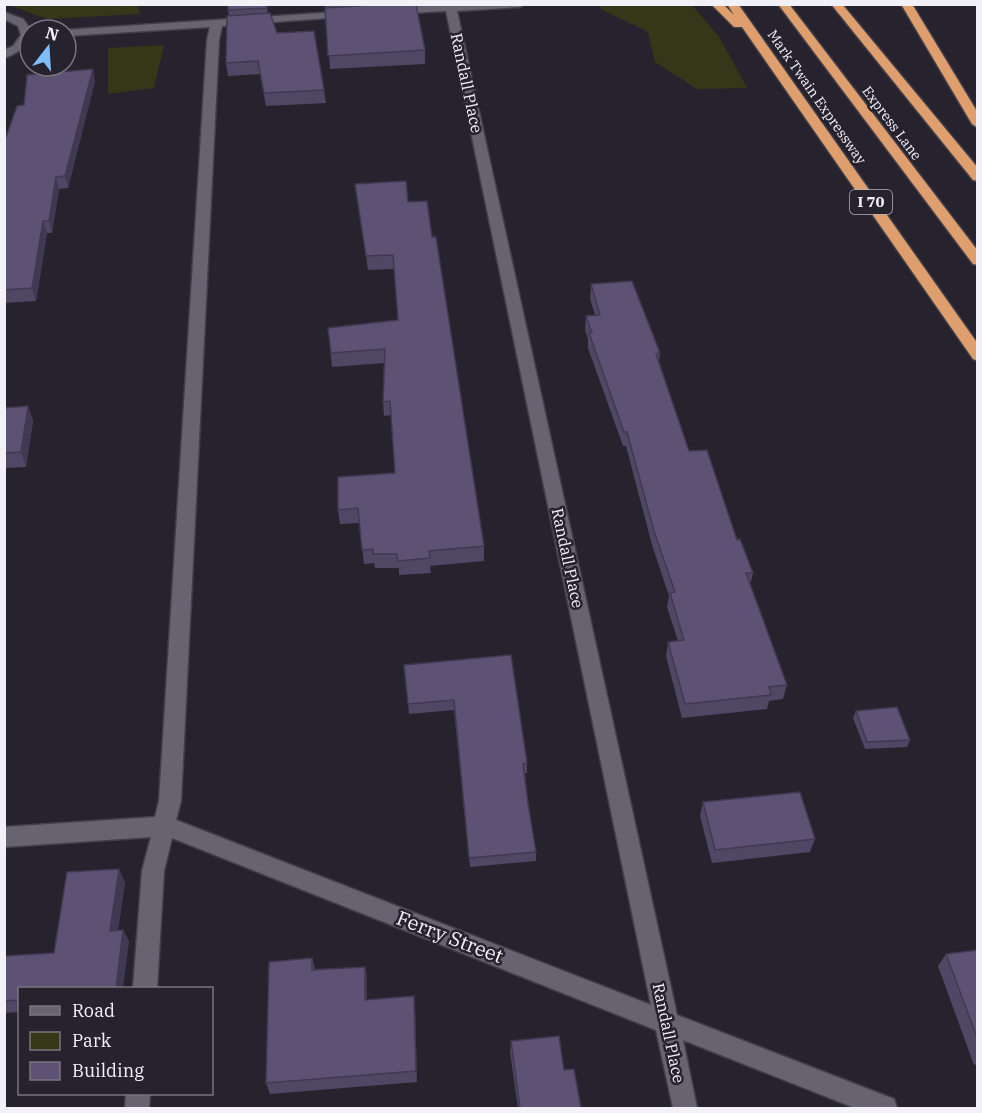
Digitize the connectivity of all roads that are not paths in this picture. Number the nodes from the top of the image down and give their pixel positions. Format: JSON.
{"nodes":[{"id":1,"x":520,"y":4,"type":"edge"},
{"id":2,"x":716,"y":4,"type":"edge"},
{"id":3,"x":732,"y":4,"type":"edge"},
{"id":4,"x":783,"y":4,"type":"edge"},
{"id":5,"x":836,"y":4,"type":"edge"},
{"id":6,"x":906,"y":4,"type":"edge"},
{"id":7,"x":451,"y":8,"type":"junction"},
{"id":8,"x":217,"y":22,"type":"junction"},
{"id":9,"x":78,"y":32,"type":"edge"},
{"id":10,"x":18,"y":47,"type":"edge"},
{"id":11,"x":764,"y":49,"type":"junction"},
{"id":12,"x":4,"y":55,"type":"edge"},
{"id":13,"x":978,"y":124,"type":"edge"},
{"id":14,"x":978,"y":177,"type":"edge"},
{"id":15,"x":978,"y":261,"type":"edge"},
{"id":16,"x":978,"y":356,"type":"edge"},
{"id":17,"x":166,"y":826,"type":"junction"},
{"id":18,"x":4,"y":837,"type":"edge"},
{"id":19,"x":145,"y":987,"type":"edge"},
{"id":20,"x":667,"y":1022,"type":"junction"},
{"id":21,"x":685,"y":1108,"type":"edge"},
{"id":22,"x":885,"y":1108,"type":"edge"}],
"edges":[{"from":1,"to":7,"type":"street"},
{"from":2,"to":11,"type":"highway"},
{"from":3,"to":11,"type":"highway","name":"Mark Twain Expressway","number":"I 70"},
{"from":4,"to":15,"type":"highway","name":"Express Lane"},
{"from":5,"to":14,"type":"highway"},
{"from":6,"to":13,"type":"highway"},
{"from":7,"to":8,"type":"street"},
{"from":7,"to":20,"type":"street","name":"Randall Place"},
{"from":8,"to":9,"type":"street"},
{"from":8,"to":17,"type":"street"},
{"from":10,"to":12,"type":"street"},
{"from":11,"to":16,"type":"highway","name":"Mark Twain Expressway","number":"I 70"},
{"from":17,"to":18,"type":"street","name":"Ferry Street"},
{"from":17,"to":19,"type":"street"},
{"from":17,"to":20,"type":"street","name":"Ferry Street"},
{"from":20,"to":21,"type":"street","name":"Randall Place"},
{"from":20,"to":22,"type":"street","name":"Ferry Street"}]}
